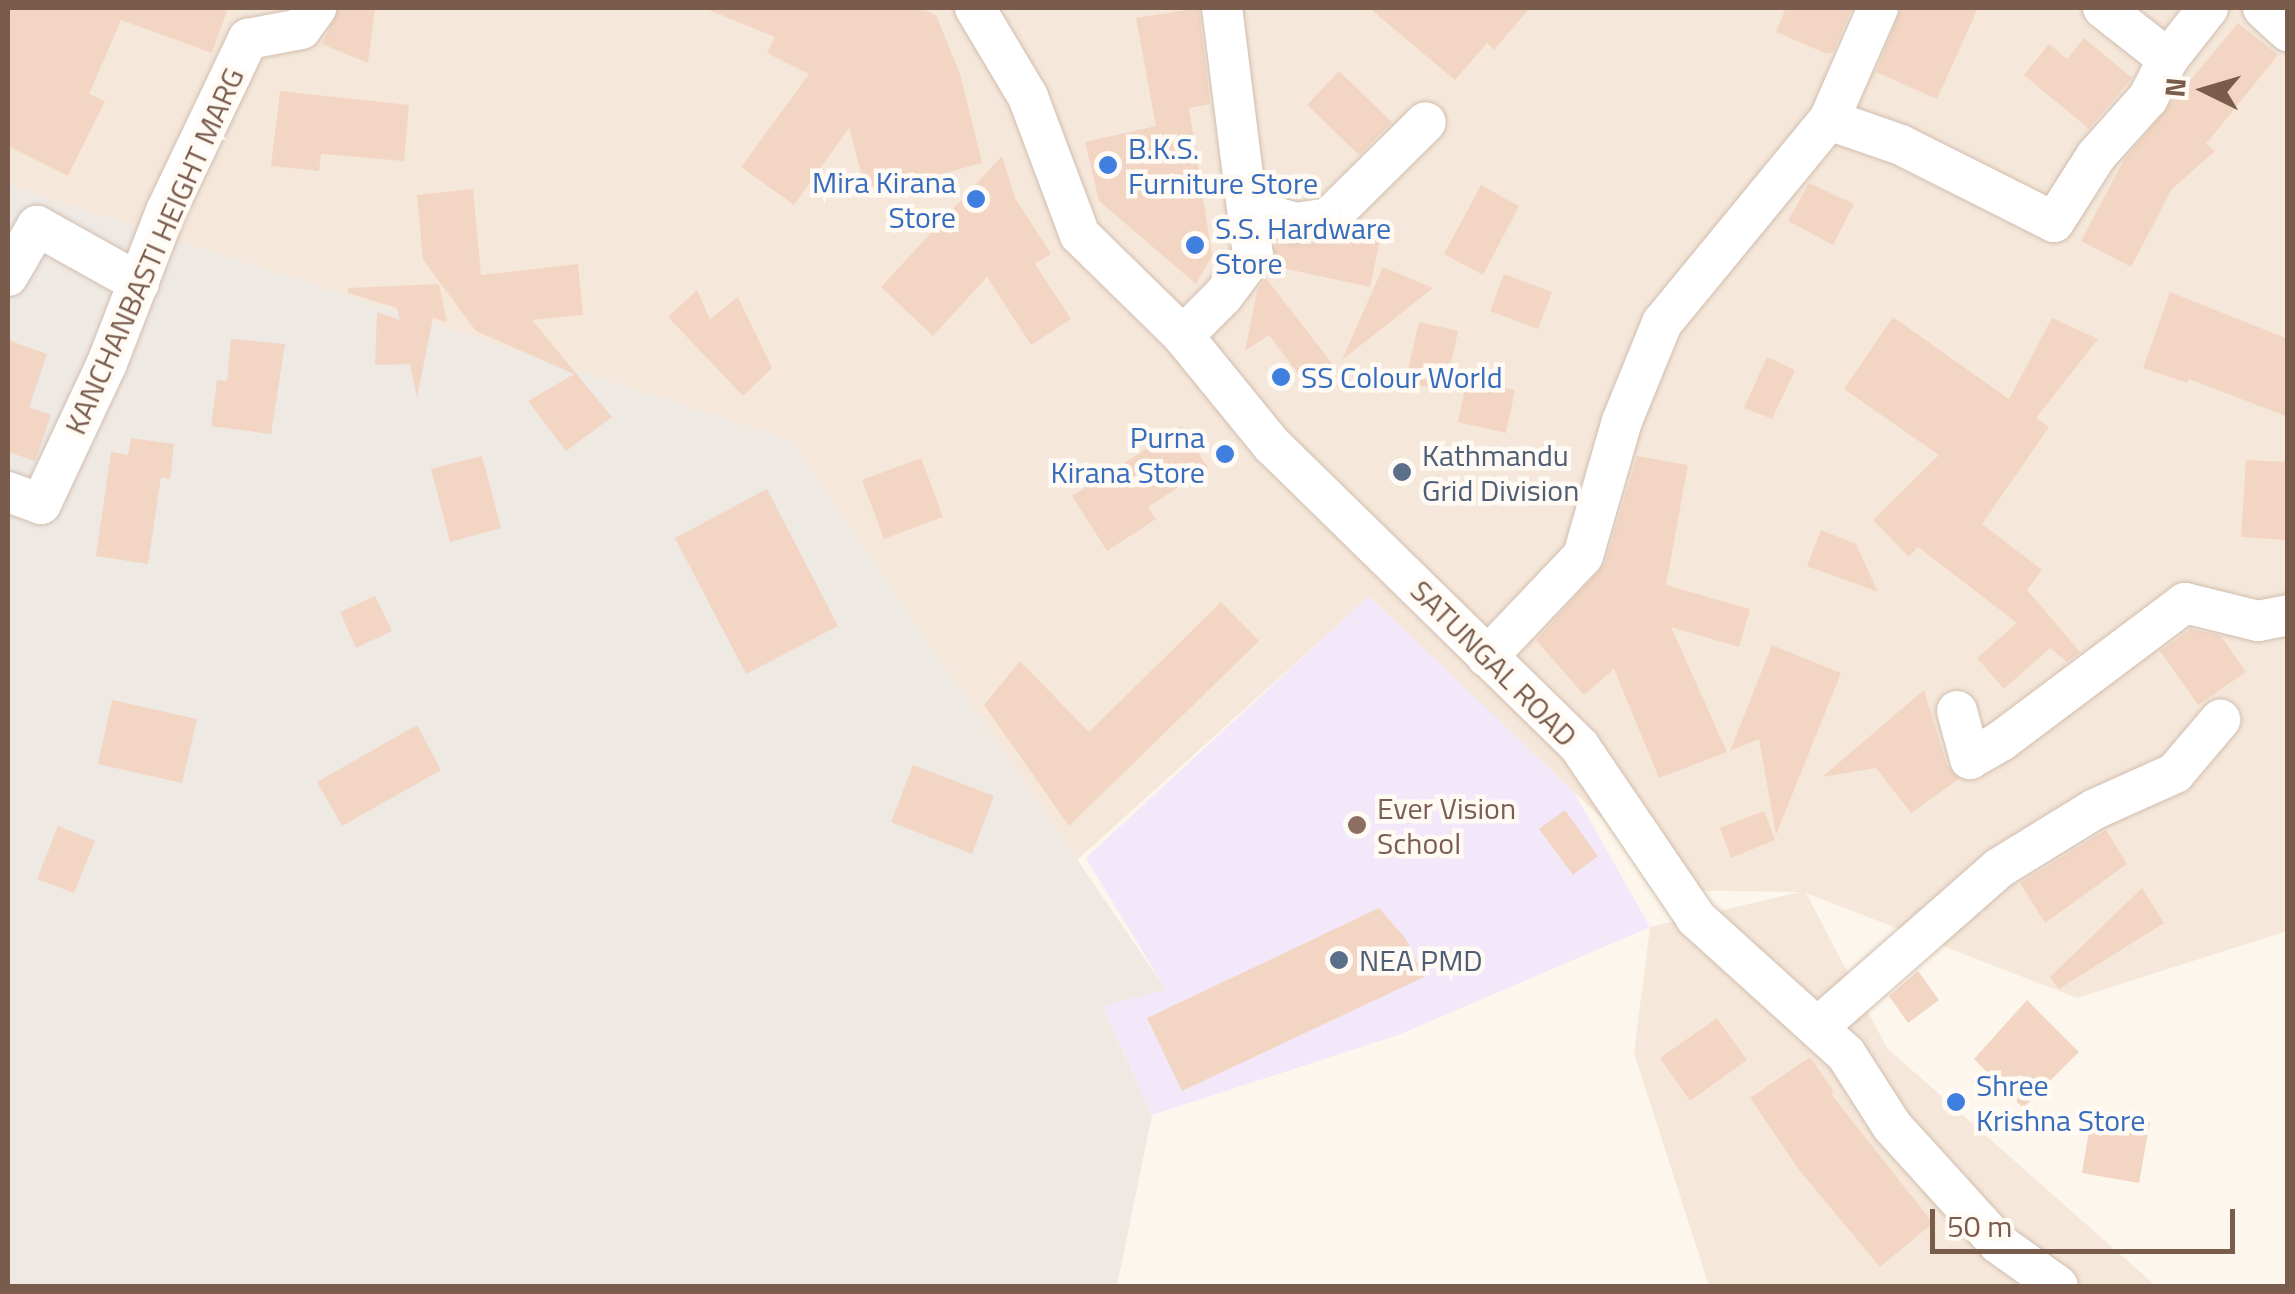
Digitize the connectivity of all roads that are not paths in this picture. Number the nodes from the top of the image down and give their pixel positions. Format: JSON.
{"nodes":[{"id":1,"x":316,"y":8,"type":"edge"},
{"id":2,"x":975,"y":8,"type":"edge"},
{"id":3,"x":1222,"y":8,"type":"edge"},
{"id":4,"x":1878,"y":8,"type":"edge"},
{"id":5,"x":2103,"y":8,"type":"edge"},
{"id":6,"x":2208,"y":8,"type":"edge"},
{"id":7,"x":2263,"y":8,"type":"edge"},
{"id":8,"x":2288,"y":31,"type":"edge"},
{"id":9,"x":2168,"y":60,"type":"junction"},
{"id":10,"x":1829,"y":120,"type":"junction"},
{"id":11,"x":1426,"y":122,"type":"dead end"},
{"id":12,"x":1248,"y":210,"type":"junction"},
{"id":13,"x":8,"y":276,"type":"edge"},
{"id":14,"x":139,"y":282,"type":"junction"},
{"id":15,"x":1182,"y":336,"type":"junction"},
{"id":16,"x":8,"y":492,"type":"edge"},
{"id":17,"x":2288,"y":615,"type":"edge"},
{"id":18,"x":1488,"y":657,"type":"junction"},
{"id":19,"x":1956,"y":711,"type":"dead end"},
{"id":20,"x":2220,"y":720,"type":"dead end"},
{"id":21,"x":1818,"y":1027,"type":"junction"},
{"id":22,"x":2058,"y":1286,"type":"edge"}],
"edges":[{"from":1,"to":14,"type":"street","name":"KANCHANBASTI HEIGHT MARG"},
{"from":2,"to":15,"type":"street","name":"SATUNGAL ROAD"},
{"from":3,"to":12,"type":"street"},
{"from":4,"to":10,"type":"street"},
{"from":5,"to":9,"type":"street"},
{"from":6,"to":9,"type":"street"},
{"from":7,"to":8,"type":"street"},
{"from":9,"to":10,"type":"street"},
{"from":10,"to":18,"type":"street"},
{"from":11,"to":12,"type":"street"},
{"from":12,"to":15,"type":"street"},
{"from":13,"to":14,"type":"street"},
{"from":14,"to":16,"type":"street","name":"KANCHANBASTI HEIGHT MARG"},
{"from":15,"to":18,"type":"street","name":"SATUNGAL ROAD"},
{"from":17,"to":19,"type":"street"},
{"from":18,"to":21,"type":"street","name":"SATUNGAL ROAD"},
{"from":20,"to":21,"type":"street"},
{"from":21,"to":22,"type":"street","name":"SATUNGAL ROAD"}]}
